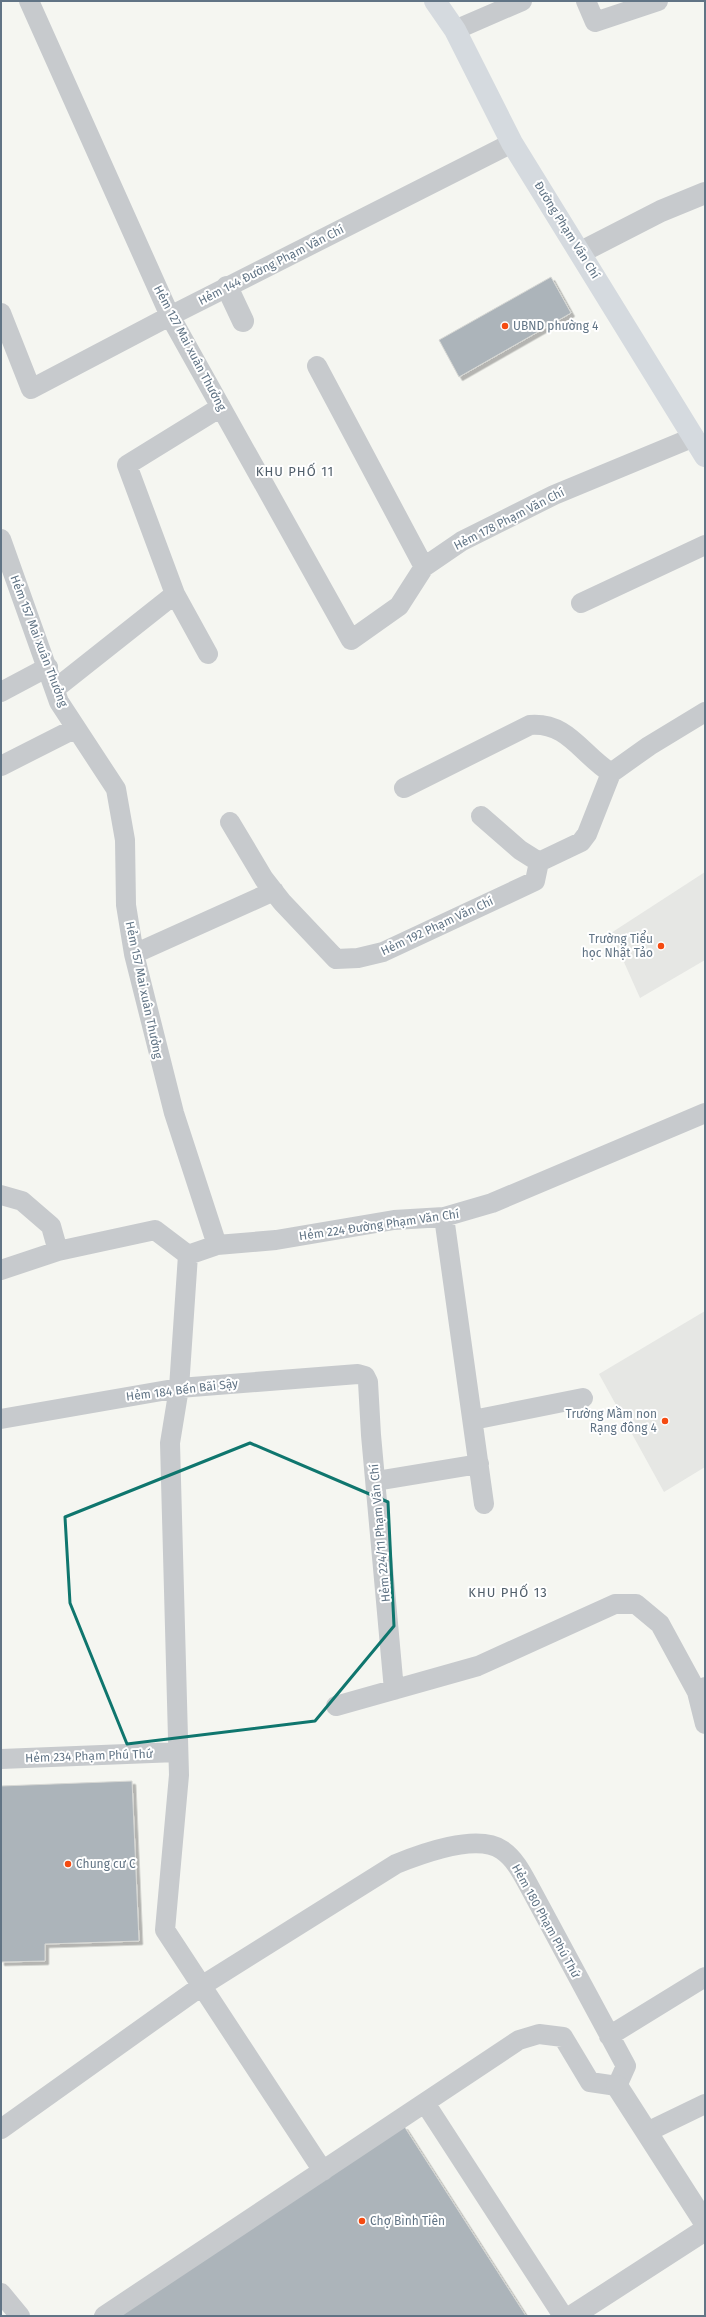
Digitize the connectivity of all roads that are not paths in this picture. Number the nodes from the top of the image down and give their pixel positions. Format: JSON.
{"nodes":[{"id":1,"x":29,"y":1,"type":"edge"},
{"id":2,"x":436,"y":1,"type":"edge"},
{"id":3,"x":522,"y":1,"type":"edge"},
{"id":4,"x":586,"y":1,"type":"edge"},
{"id":5,"x":658,"y":1,"type":"edge"},
{"id":6,"x":454,"y":30,"type":"junction"},
{"id":7,"x":512,"y":143,"type":"junction"},
{"id":8,"x":705,"y":193,"type":"edge"},
{"id":9,"x":581,"y":252,"type":"junction"},
{"id":10,"x":227,"y":287,"type":"junction"},
{"id":11,"x":1,"y":314,"type":"edge"},
{"id":12,"x":170,"y":316,"type":"junction"},
{"id":13,"x":242,"y":321,"type":"dead end"},
{"id":14,"x":317,"y":366,"type":"dead end"},
{"id":15,"x":221,"y":407,"type":"junction"},
{"id":16,"x":694,"y":437,"type":"junction"},
{"id":17,"x":705,"y":456,"type":"edge"},
{"id":18,"x":1,"y":539,"type":"edge"},
{"id":19,"x":705,"y":545,"type":"edge"},
{"id":20,"x":424,"y":568,"type":"junction"},
{"id":21,"x":174,"y":594,"type":"junction"},
{"id":22,"x":581,"y":602,"type":"dead end"},
{"id":23,"x":351,"y":640,"type":"joint"},
{"id":24,"x":208,"y":654,"type":"dead end"},
{"id":25,"x":48,"y":667,"type":"junction"},
{"id":26,"x":55,"y":688,"type":"junction"},
{"id":27,"x":1,"y":692,"type":"edge"},
{"id":28,"x":705,"y":712,"type":"edge"},
{"id":29,"x":76,"y":728,"type":"junction"},
{"id":30,"x":1,"y":766,"type":"edge"},
{"id":31,"x":611,"y":773,"type":"junction"},
{"id":32,"x":404,"y":788,"type":"dead end"},
{"id":33,"x":481,"y":816,"type":"dead end"},
{"id":34,"x":230,"y":822,"type":"dead end"},
{"id":35,"x":539,"y":862,"type":"junction"},
{"id":36,"x":274,"y":891,"type":"junction"},
{"id":37,"x":134,"y":954,"type":"junction"},
{"id":38,"x":705,"y":1113,"type":"edge"},
{"id":39,"x":1,"y":1195,"type":"edge"},
{"id":40,"x":444,"y":1217,"type":"junction"},
{"id":41,"x":217,"y":1245,"type":"junction"},
{"id":42,"x":58,"y":1251,"type":"junction"},
{"id":43,"x":188,"y":1254,"type":"junction"},
{"id":44,"x":1,"y":1270,"type":"edge"},
{"id":45,"x":365,"y":1376,"type":"joint"},
{"id":46,"x":178,"y":1388,"type":"junction"},
{"id":47,"x":583,"y":1398,"type":"dead end"},
{"id":48,"x":1,"y":1419,"type":"edge"},
{"id":49,"x":473,"y":1420,"type":"junction"},
{"id":50,"x":479,"y":1464,"type":"junction"},
{"id":51,"x":376,"y":1481,"type":"junction"},
{"id":52,"x":484,"y":1504,"type":"dead end"},
{"id":53,"x":701,"y":1689,"type":"edge"},
{"id":54,"x":394,"y":1690,"type":"junction"},
{"id":55,"x":336,"y":1706,"type":"dead end"},
{"id":56,"x":705,"y":1724,"type":"edge"},
{"id":57,"x":178,"y":1752,"type":"junction"},
{"id":58,"x":1,"y":1759,"type":"edge"},
{"id":59,"x":705,"y":1977,"type":"edge"},
{"id":60,"x":202,"y":1985,"type":"junction"},
{"id":61,"x":609,"y":2036,"type":"junction"},
{"id":62,"x":617,"y":2086,"type":"junction"},
{"id":63,"x":425,"y":2103,"type":"junction"},
{"id":64,"x":705,"y":2104,"type":"edge"},
{"id":65,"x":1,"y":2129,"type":"edge"},
{"id":66,"x":647,"y":2132,"type":"junction"},
{"id":67,"x":323,"y":2171,"type":"junction"},
{"id":68,"x":705,"y":2223,"type":"edge"},
{"id":69,"x":705,"y":2230,"type":"edge"},
{"id":70,"x":1,"y":2293,"type":"edge"},
{"id":71,"x":20,"y":2316,"type":"edge"},
{"id":72,"x":104,"y":2316,"type":"edge"},
{"id":73,"x":564,"y":2316,"type":"edge"},
{"id":74,"x":572,"y":2316,"type":"edge"}],
"edges":[{"from":1,"to":12,"type":"lane","name":"Hẻm 127 Mai xuân Thưởng"},
{"from":2,"to":6,"type":"main road","name":"Đường Phạm Văn Chí"},
{"from":3,"to":6,"type":"lane"},
{"from":4,"to":5,"type":"lane"},
{"from":6,"to":7,"type":"main road","name":"Đường Phạm Văn Chí"},
{"from":7,"to":9,"type":"main road","name":"Đường Phạm Văn Chí"},
{"from":7,"to":10,"type":"lane","name":"Hẻm 144 Đường Phạm Văn Chí"},
{"from":8,"to":9,"type":"street"},
{"from":9,"to":16,"type":"main road","name":"Đường Phạm Văn Chí"},
{"from":10,"to":12,"type":"lane","name":"Hẻm 144 Đường Phạm Văn Chí"},
{"from":10,"to":13,"type":"street"},
{"from":11,"to":12,"type":"lane","name":"Hẻm 144 Đường Phạm Văn Chí"},
{"from":12,"to":15,"type":"lane","name":"Hẻm 127 Mai xuân Thưởng"},
{"from":14,"to":20,"type":"lane"},
{"from":15,"to":21,"type":"lane"},
{"from":15,"to":23,"type":"lane","name":"Hẻm 127 Mai xuân Thưởng"},
{"from":16,"to":17,"type":"main road","name":"Đường Phạm Văn Chí"},
{"from":16,"to":20,"type":"lane","name":"Hẻm 178 Phạm Văn Chí"},
{"from":18,"to":25,"type":"lane","name":"Hẻm 157 Mai xuân Thưởng"},
{"from":19,"to":22,"type":"lane"},
{"from":20,"to":23,"type":"lane","name":"Hẻm 178 Phạm Văn Chí"},
{"from":21,"to":24,"type":"lane"},
{"from":21,"to":26,"type":"lane"},
{"from":25,"to":26,"type":"lane","name":"Hẻm 157 Mai xuân Thưởng"},
{"from":25,"to":27,"type":"lane"},
{"from":26,"to":29,"type":"lane","name":"Hẻm 157 Mai xuân Thưởng"},
{"from":28,"to":31,"type":"lane"},
{"from":29,"to":30,"type":"lane"},
{"from":29,"to":37,"type":"lane","name":"Hẻm 157 Mai xuân Thưởng"},
{"from":31,"to":32,"type":"lane"},
{"from":31,"to":35,"type":"lane"},
{"from":33,"to":35,"type":"lane"},
{"from":34,"to":36,"type":"lane","name":"Hẻm 192 Phạm Văn Chí"},
{"from":35,"to":36,"type":"lane","name":"Hẻm 192 Phạm Văn Chí"},
{"from":36,"to":37,"type":"lane"},
{"from":37,"to":41,"type":"lane","name":"Hẻm 157 Mai xuân Thưởng"},
{"from":38,"to":40,"type":"lane","name":"Hẻm 224 Đường Phạm Văn Chí"},
{"from":39,"to":42,"type":"lane"},
{"from":40,"to":41,"type":"lane","name":"Hẻm 224 Đường Phạm Văn Chí"},
{"from":40,"to":49,"type":"lane"},
{"from":41,"to":43,"type":"lane","name":"Hẻm 224 Đường Phạm Văn Chí"},
{"from":42,"to":43,"type":"lane"},
{"from":42,"to":44,"type":"lane"},
{"from":43,"to":46,"type":"lane"},
{"from":45,"to":46,"type":"lane","name":"Hẻm 184 Bến Bãi Sậy"},
{"from":45,"to":51,"type":"lane","name":"Hẻm 224/11 Phạm Văn Chí"},
{"from":46,"to":48,"type":"lane","name":"Hẻm 184 Bến Bãi Sậy"},
{"from":46,"to":57,"type":"lane"},
{"from":47,"to":49,"type":"lane"},
{"from":49,"to":50,"type":"lane"},
{"from":50,"to":51,"type":"lane"},
{"from":50,"to":52,"type":"lane"},
{"from":51,"to":54,"type":"lane","name":"Hẻm 224/11 Phạm Văn Chí"},
{"from":53,"to":54,"type":"lane"},
{"from":53,"to":56,"type":"lane"},
{"from":54,"to":55,"type":"lane"},
{"from":57,"to":58,"type":"lane","name":"Hẻm 234 Phạm Phú Thứ"},
{"from":57,"to":60,"type":"lane"},
{"from":59,"to":61,"type":"lane"},
{"from":60,"to":61,"type":"lane","name":"Hẻm 180 Phạm Phú Thứ"},
{"from":60,"to":65,"type":"lane","name":"Hẻm 180 Phạm Phú Thứ"},
{"from":60,"to":67,"type":"lane"},
{"from":61,"to":62,"type":"lane","name":"Hẻm 180 Phạm Phú Thứ"},
{"from":62,"to":63,"type":"lane"},
{"from":62,"to":66,"type":"street"},
{"from":63,"to":67,"type":"lane"},
{"from":63,"to":73,"type":"lane"},
{"from":64,"to":66,"type":"lane"},
{"from":66,"to":68,"type":"street"},
{"from":67,"to":72,"type":"lane"},
{"from":69,"to":74,"type":"street"},
{"from":70,"to":71,"type":"lane"}]}
